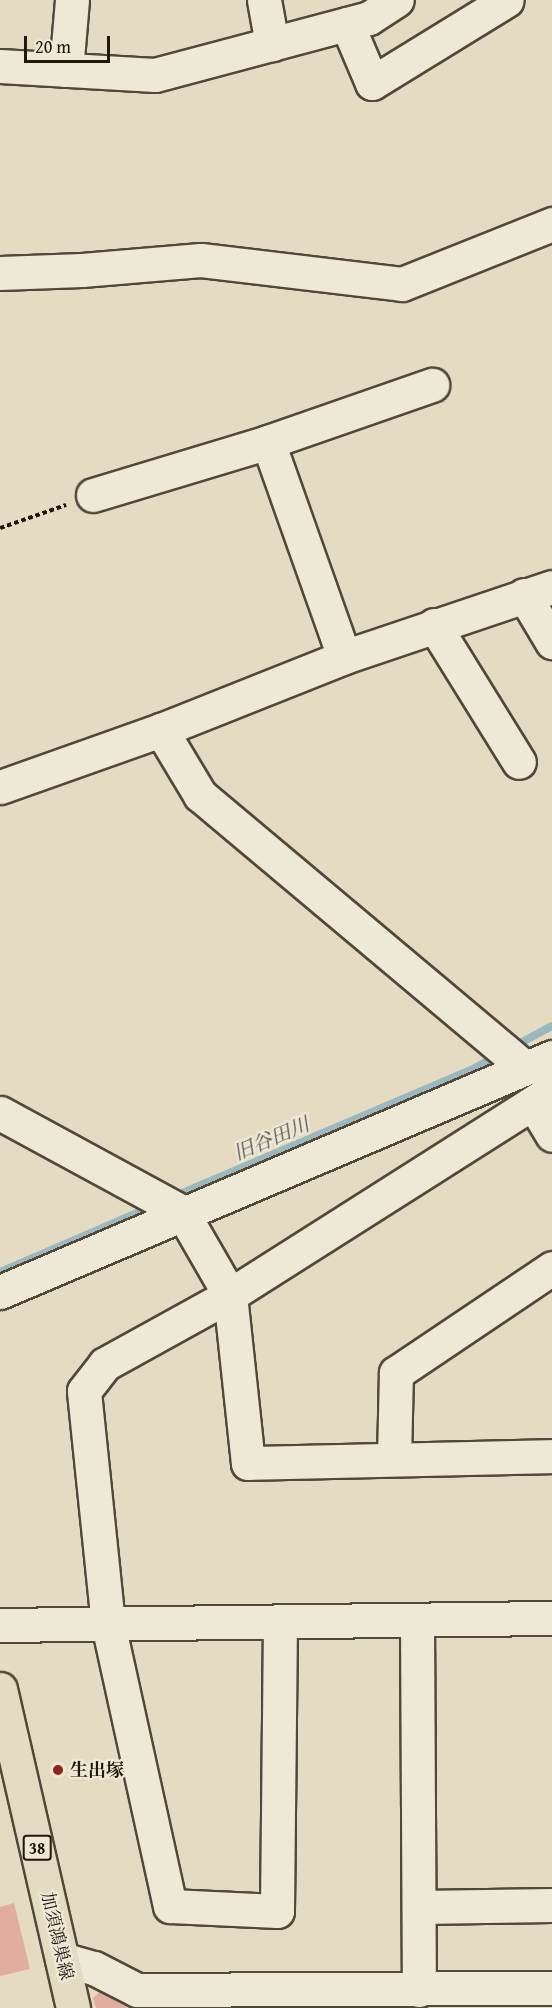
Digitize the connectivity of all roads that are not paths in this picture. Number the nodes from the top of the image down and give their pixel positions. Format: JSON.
{"nodes":[{"id":1,"x":72,"y":0,"type":"edge"},
{"id":2,"x":264,"y":0,"type":"edge"},
{"id":3,"x":397,"y":0,"type":"edge"},
{"id":4,"x":507,"y":0,"type":"edge"},
{"id":5,"x":347,"y":24,"type":"junction"},
{"id":6,"x":272,"y":44,"type":"junction"},
{"id":7,"x":0,"y":66,"type":"edge"},
{"id":8,"x":66,"y":70,"type":"junction"},
{"id":9,"x":552,"y":224,"type":"edge"},
{"id":10,"x":0,"y":273,"type":"edge"},
{"id":11,"x":432,"y":385,"type":"dead end"},
{"id":12,"x":268,"y":442,"type":"junction"},
{"id":13,"x":93,"y":495,"type":"road end"},
{"id":14,"x":538,"y":591,"type":"edge"},
{"id":15,"x":434,"y":625,"type":"junction"},
{"id":16,"x":552,"y":642,"type":"edge"},
{"id":17,"x":344,"y":657,"type":"junction"},
{"id":18,"x":161,"y":730,"type":"junction"},
{"id":19,"x":519,"y":762,"type":"dead end"},
{"id":20,"x":0,"y":787,"type":"edge"},
{"id":21,"x":538,"y":1063,"type":"edge"},
{"id":22,"x":543,"y":1097,"type":"edge"},
{"id":23,"x":0,"y":1113,"type":"edge"},
{"id":24,"x":552,"y":1135,"type":"edge"},
{"id":25,"x":182,"y":1212,"type":"junction"},
{"id":26,"x":552,"y":1268,"type":"edge"},
{"id":27,"x":0,"y":1292,"type":"edge"},
{"id":28,"x":230,"y":1295,"type":"junction"},
{"id":29,"x":552,"y":1456,"type":"edge"},
{"id":30,"x":394,"y":1459,"type":"junction"},
{"id":31,"x":552,"y":1618,"type":"edge"},
{"id":32,"x":417,"y":1620,"type":"junction"},
{"id":33,"x":280,"y":1622,"type":"junction"},
{"id":34,"x":108,"y":1624,"type":"junction"},
{"id":35,"x":0,"y":1625,"type":"edge"},
{"id":36,"x":0,"y":1689,"type":"edge"},
{"id":37,"x":552,"y":1905,"type":"edge"},
{"id":38,"x":419,"y":1906,"type":"junction"},
{"id":39,"x":62,"y":1959,"type":"junction"},
{"id":40,"x":552,"y":1988,"type":"edge"},
{"id":41,"x":419,"y":1990,"type":"junction"},
{"id":42,"x":73,"y":2008,"type":"edge"}],
"edges":[{"from":1,"to":8,"type":"street"},
{"from":2,"to":6,"type":"street"},
{"from":3,"to":5,"type":"street"},
{"from":4,"to":5,"type":"street"},
{"from":5,"to":6,"type":"street"},
{"from":6,"to":8,"type":"street"},
{"from":7,"to":8,"type":"street"},
{"from":9,"to":10,"type":"street"},
{"from":11,"to":12,"type":"street"},
{"from":12,"to":13,"type":"street"},
{"from":12,"to":17,"type":"street"},
{"from":14,"to":15,"type":"street"},
{"from":14,"to":16,"type":"street"},
{"from":15,"to":17,"type":"street"},
{"from":15,"to":19,"type":"street"},
{"from":17,"to":18,"type":"street"},
{"from":18,"to":20,"type":"street"},
{"from":18,"to":21,"type":"street"},
{"from":21,"to":25,"type":"street"},
{"from":22,"to":24,"type":"street"},
{"from":22,"to":28,"type":"street"},
{"from":23,"to":25,"type":"street"},
{"from":25,"to":27,"type":"street"},
{"from":25,"to":28,"type":"street"},
{"from":26,"to":30,"type":"street"},
{"from":28,"to":30,"type":"street"},
{"from":28,"to":34,"type":"street"},
{"from":29,"to":30,"type":"street"},
{"from":31,"to":32,"type":"street"},
{"from":32,"to":33,"type":"street"},
{"from":32,"to":38,"type":"street"},
{"from":33,"to":34,"type":"street"},
{"from":33,"to":34,"type":"street"},
{"from":34,"to":35,"type":"street"},
{"from":36,"to":39,"type":"main road","name":"加須鴻巣線","number":"38"},
{"from":37,"to":38,"type":"street"},
{"from":38,"to":41,"type":"street"},
{"from":39,"to":41,"type":"street"},
{"from":39,"to":42,"type":"main road","name":"加須鴻巣線","number":"38"},
{"from":40,"to":41,"type":"street"}]}
